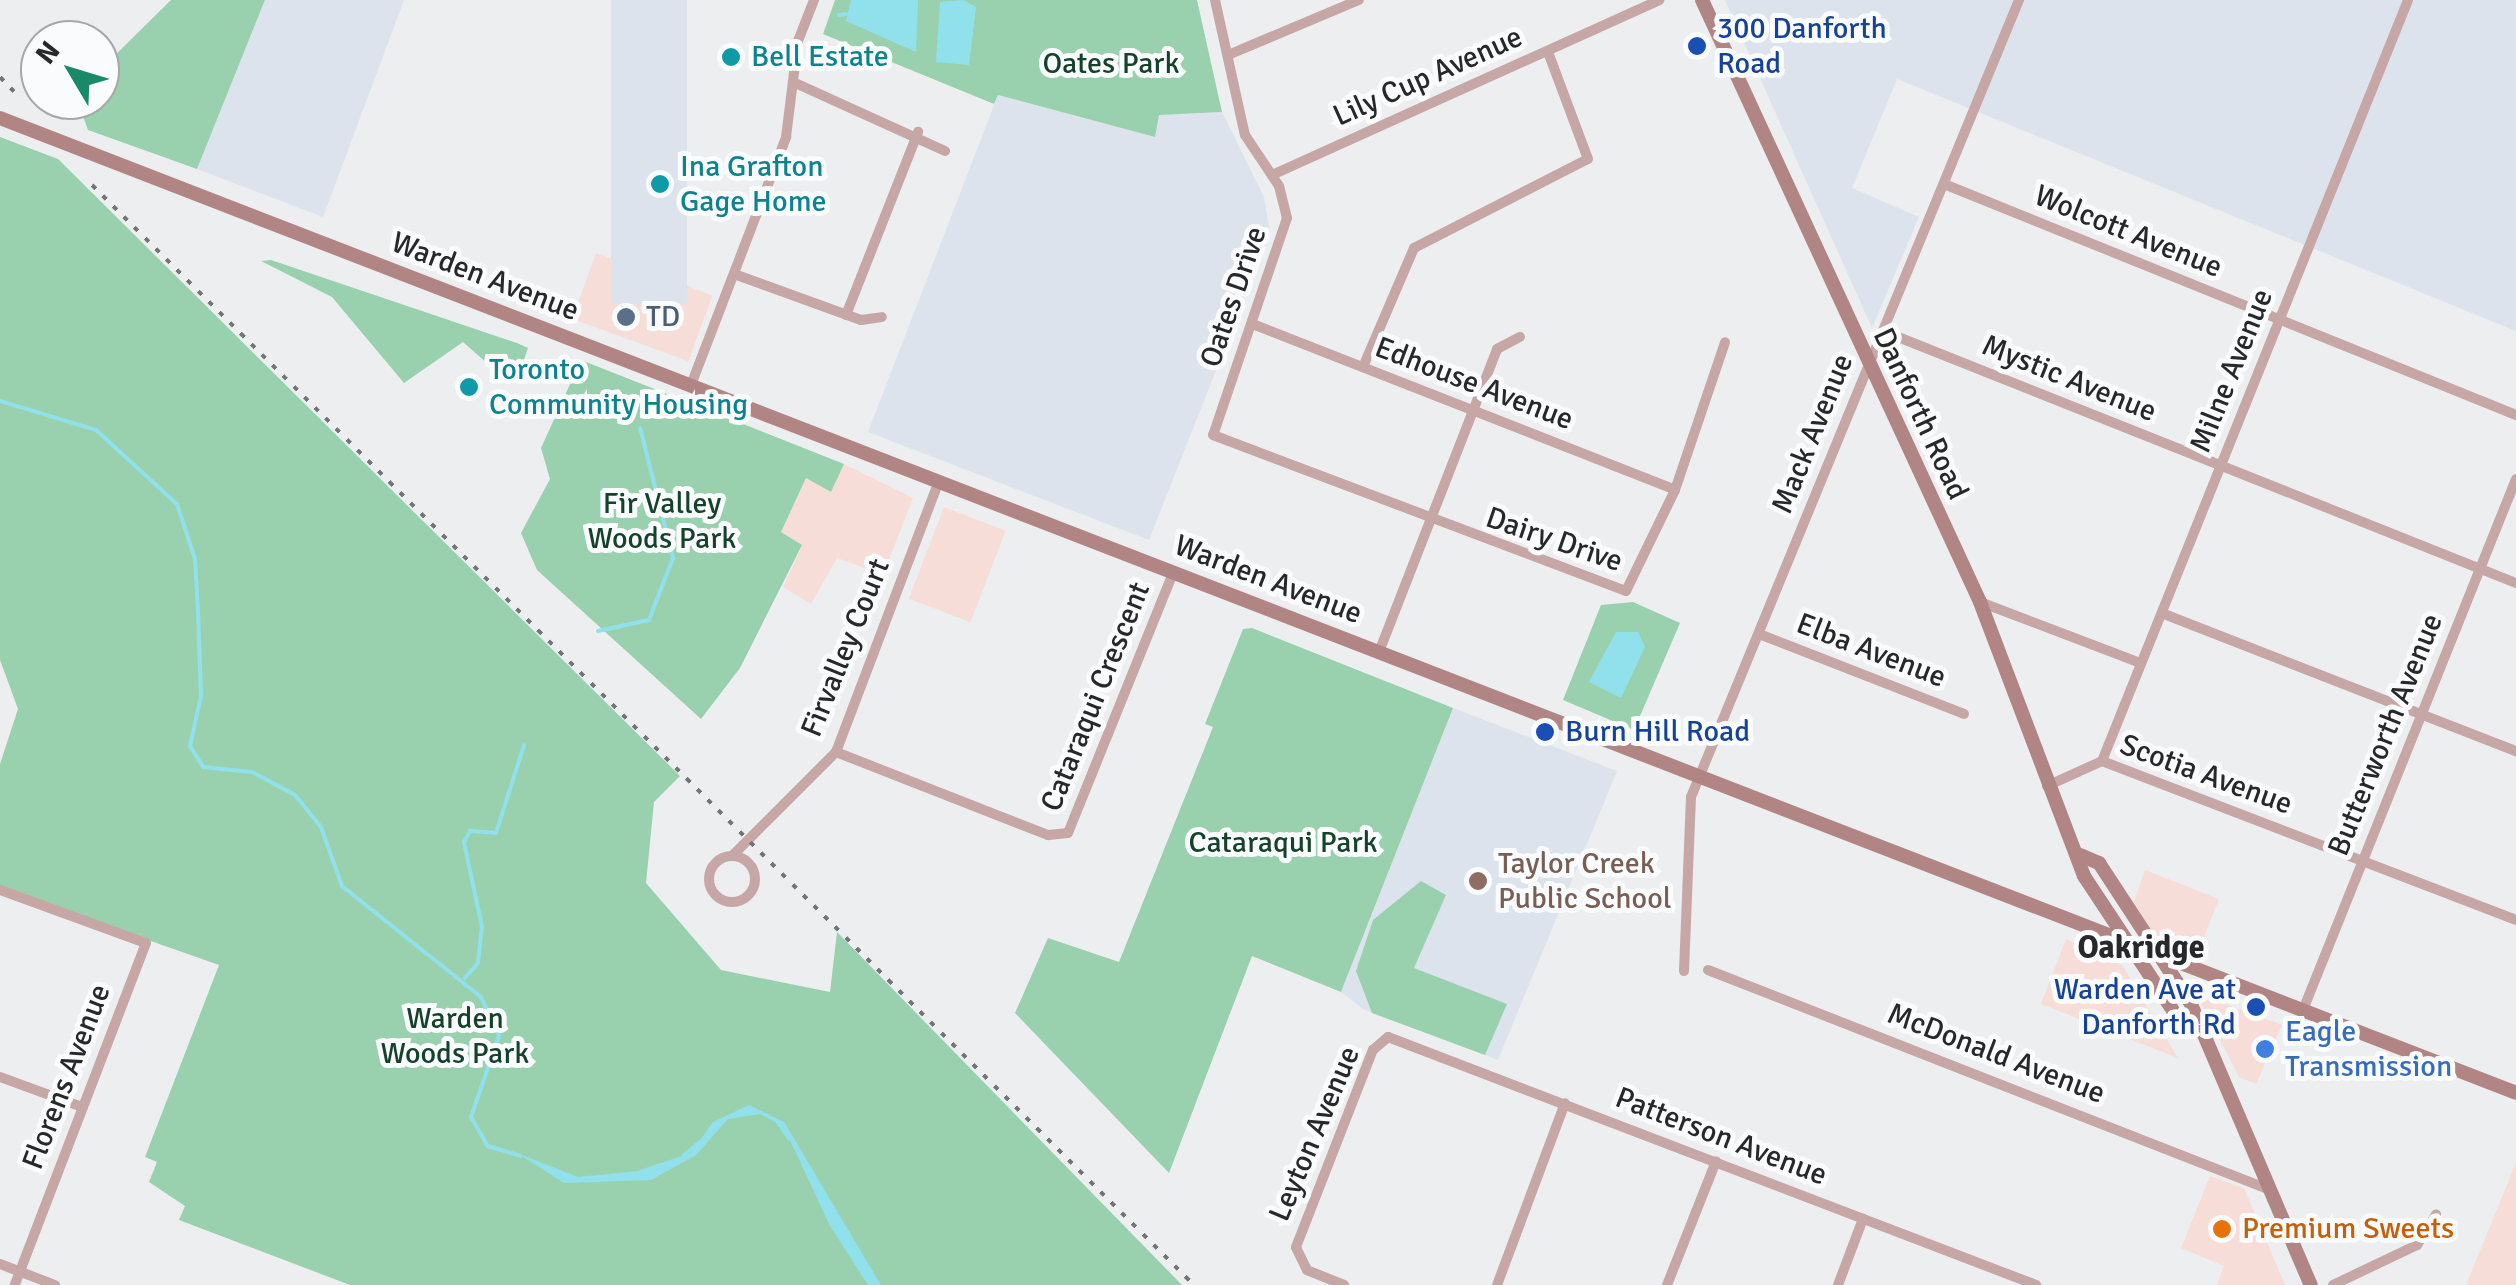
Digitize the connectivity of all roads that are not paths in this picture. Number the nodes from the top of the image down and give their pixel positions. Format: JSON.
{"nodes":[{"id":1,"x":814,"y":0,"type":"edge"},
{"id":2,"x":1215,"y":0,"type":"edge"},
{"id":3,"x":1658,"y":0,"type":"edge"},
{"id":4,"x":1702,"y":0,"type":"edge"},
{"id":5,"x":2020,"y":0,"type":"edge"},
{"id":6,"x":2408,"y":0,"type":"edge"},
{"id":7,"x":1354,"y":1,"type":"edge"},
{"id":8,"x":1548,"y":52,"type":"junction"},
{"id":9,"x":1228,"y":55,"type":"junction"},
{"id":10,"x":793,"y":82,"type":"junction"},
{"id":11,"x":0,"y":118,"type":"edge"},
{"id":12,"x":918,"y":132,"type":"junction"},
{"id":13,"x":945,"y":151,"type":"dead end"},
{"id":14,"x":1272,"y":174,"type":"junction"},
{"id":15,"x":1944,"y":184,"type":"junction"},
{"id":16,"x":734,"y":274,"type":"junction"},
{"id":17,"x":846,"y":315,"type":"junction"},
{"id":18,"x":882,"y":317,"type":"dead end"},
{"id":19,"x":2278,"y":320,"type":"junction"},
{"id":20,"x":1254,"y":325,"type":"junction"},
{"id":21,"x":1883,"y":331,"type":"junction"},
{"id":22,"x":1520,"y":337,"type":"dead end"},
{"id":23,"x":1725,"y":342,"type":"dead end"},
{"id":24,"x":1363,"y":367,"type":"junction"},
{"id":25,"x":1866,"y":368,"type":"junction"},
{"id":26,"x":690,"y":386,"type":"junction"},
{"id":27,"x":1473,"y":410,"type":"junction"},
{"id":28,"x":2516,"y":415,"type":"edge"},
{"id":29,"x":1213,"y":435,"type":"joint"},
{"id":30,"x":2220,"y":466,"type":"junction"},
{"id":31,"x":2516,"y":480,"type":"edge"},
{"id":32,"x":938,"y":483,"type":"junction"},
{"id":33,"x":1675,"y":490,"type":"junction"},
{"id":34,"x":1431,"y":522,"type":"junction"},
{"id":35,"x":2479,"y":570,"type":"junction"},
{"id":36,"x":1173,"y":574,"type":"junction"},
{"id":37,"x":2516,"y":583,"type":"edge"},
{"id":38,"x":1980,"y":602,"type":"junction"},
{"id":39,"x":2164,"y":614,"type":"junction"},
{"id":40,"x":1759,"y":634,"type":"junction"},
{"id":41,"x":1378,"y":652,"type":"junction"},
{"id":42,"x":2141,"y":663,"type":"junction"},
{"id":43,"x":1964,"y":714,"type":"dead end"},
{"id":44,"x":2420,"y":716,"type":"junction"},
{"id":45,"x":2516,"y":751,"type":"edge"},
{"id":46,"x":836,"y":752,"type":"junction"},
{"id":47,"x":2102,"y":761,"type":"junction"},
{"id":48,"x":1700,"y":777,"type":"junction"},
{"id":49,"x":2047,"y":786,"type":"junction"},
{"id":50,"x":2080,"y":855,"type":"junction"},
{"id":51,"x":732,"y":856,"type":"junction"},
{"id":52,"x":2362,"y":862,"type":"junction"},
{"id":53,"x":0,"y":890,"type":"edge"},
{"id":54,"x":2516,"y":920,"type":"edge"},
{"id":55,"x":2126,"y":941,"type":"junction"},
{"id":56,"x":2157,"y":954,"type":"junction"},
{"id":57,"x":1708,"y":970,"type":"dead end"},
{"id":58,"x":1684,"y":971,"type":"dead end"},
{"id":59,"x":2303,"y":1010,"type":"junction"},
{"id":60,"x":2192,"y":1022,"type":"junction"},
{"id":61,"x":1388,"y":1037,"type":"joint"},
{"id":62,"x":0,"y":1078,"type":"edge"},
{"id":63,"x":2516,"y":1093,"type":"edge"},
{"id":64,"x":1565,"y":1103,"type":"junction"},
{"id":65,"x":82,"y":1108,"type":"junction"},
{"id":66,"x":1716,"y":1161,"type":"junction"},
{"id":67,"x":2265,"y":1188,"type":"junction"},
{"id":68,"x":2436,"y":1215,"type":"dead end"},
{"id":69,"x":1863,"y":1219,"type":"junction"},
{"id":70,"x":0,"y":1264,"type":"edge"},
{"id":71,"x":20,"y":1272,"type":"junction"},
{"id":72,"x":15,"y":1285,"type":"edge"},
{"id":73,"x":55,"y":1285,"type":"edge"},
{"id":74,"x":1344,"y":1285,"type":"edge"},
{"id":75,"x":1497,"y":1285,"type":"edge"},
{"id":76,"x":1666,"y":1285,"type":"edge"},
{"id":77,"x":1838,"y":1285,"type":"edge"},
{"id":78,"x":2036,"y":1285,"type":"edge"},
{"id":79,"x":2311,"y":1285,"type":"edge"},
{"id":80,"x":2333,"y":1285,"type":"edge"}],
"edges":[{"from":1,"to":10,"type":"street"},
{"from":2,"to":9,"type":"street"},
{"from":3,"to":8,"type":"street","name":"Lily Cup Avenue"},
{"from":4,"to":25,"type":"main road","name":"Danforth Road"},
{"from":5,"to":15,"type":"street","name":"Mack Avenue"},
{"from":6,"to":19,"type":"street","name":"Milne Avenue"},
{"from":7,"to":9,"type":"street"},
{"from":8,"to":14,"type":"street","name":"Lily Cup Avenue"},
{"from":8,"to":24,"type":"street"},
{"from":9,"to":14,"type":"street","name":"Oates Drive"},
{"from":10,"to":12,"type":"street"},
{"from":10,"to":16,"type":"street"},
{"from":11,"to":26,"type":"main road","name":"Warden Avenue"},
{"from":12,"to":13,"type":"street"},
{"from":12,"to":17,"type":"street"},
{"from":14,"to":20,"type":"street","name":"Oates Drive"},
{"from":15,"to":19,"type":"street","name":"Wolcott Avenue"},
{"from":15,"to":21,"type":"street","name":"Mack Avenue"},
{"from":16,"to":17,"type":"street"},
{"from":16,"to":26,"type":"street"},
{"from":17,"to":18,"type":"street"},
{"from":19,"to":28,"type":"street","name":"Wolcott Avenue"},
{"from":19,"to":30,"type":"street","name":"Milne Avenue"},
{"from":20,"to":24,"type":"street","name":"Edhouse Avenue"},
{"from":20,"to":29,"type":"street","name":"Oates Drive"},
{"from":21,"to":25,"type":"street","name":"Mack Avenue"},
{"from":21,"to":30,"type":"street","name":"Mystic Avenue"},
{"from":22,"to":27,"type":"street"},
{"from":23,"to":33,"type":"street","name":"Dairy Drive"},
{"from":24,"to":27,"type":"street","name":"Edhouse Avenue"},
{"from":25,"to":38,"type":"main road","name":"Danforth Road"},
{"from":25,"to":40,"type":"street","name":"Mack Avenue"},
{"from":26,"to":32,"type":"main road","name":"Warden Avenue"},
{"from":27,"to":33,"type":"street","name":"Edhouse Avenue"},
{"from":27,"to":34,"type":"street"},
{"from":29,"to":34,"type":"street","name":"Dairy Drive"},
{"from":30,"to":35,"type":"street","name":"Mystic Avenue"},
{"from":30,"to":39,"type":"street","name":"Milne Avenue"},
{"from":31,"to":35,"type":"street","name":"Butterworth Avenue"},
{"from":32,"to":36,"type":"main road","name":"Warden Avenue"},
{"from":32,"to":46,"type":"street","name":"Firvalley Court"},
{"from":33,"to":34,"type":"street","name":"Dairy Drive"},
{"from":34,"to":41,"type":"street"},
{"from":35,"to":37,"type":"street","name":"Mystic Avenue"},
{"from":35,"to":44,"type":"street","name":"Butterworth Avenue"},
{"from":36,"to":41,"type":"main road","name":"Warden Avenue"},
{"from":36,"to":46,"type":"street","name":"Cataraqui Crescent"},
{"from":38,"to":42,"type":"street"},
{"from":38,"to":49,"type":"main road","name":"Danforth Road"},
{"from":39,"to":42,"type":"street","name":"Milne Avenue"},
{"from":39,"to":44,"type":"street"},
{"from":40,"to":43,"type":"street","name":"Elba Avenue"},
{"from":40,"to":48,"type":"street","name":"Mack Avenue"},
{"from":41,"to":48,"type":"main road","name":"Warden Avenue"},
{"from":42,"to":47,"type":"street","name":"Milne Avenue"},
{"from":44,"to":45,"type":"street"},
{"from":44,"to":52,"type":"street","name":"Butterworth Avenue"},
{"from":46,"to":51,"type":"street","name":"Firvalley Court"},
{"from":47,"to":49,"type":"street","name":"Scotia Avenue"},
{"from":47,"to":52,"type":"street","name":"Scotia Avenue"},
{"from":48,"to":55,"type":"main road","name":"Warden Avenue"},
{"from":48,"to":58,"type":"street"},
{"from":49,"to":50,"type":"main road","name":"Danforth Road"},
{"from":50,"to":55,"type":"main road","name":"Danforth Road"},
{"from":50,"to":56,"type":"main road","name":"Danforth Road"},
{"from":51,"to":51,"type":"street","name":"Firvalley Court"},
{"from":52,"to":54,"type":"street","name":"Scotia Avenue"},
{"from":52,"to":59,"type":"street","name":"Butterworth Avenue"},
{"from":53,"to":65,"type":"street","name":"Florens Avenue"},
{"from":55,"to":56,"type":"main road","name":"Warden Avenue"},
{"from":55,"to":60,"type":"main road","name":"Danforth Road"},
{"from":56,"to":59,"type":"main road","name":"Warden Avenue"},
{"from":56,"to":60,"type":"main road","name":"Danforth Road"},
{"from":57,"to":67,"type":"street","name":"McDonald Avenue"},
{"from":59,"to":63,"type":"main road","name":"Warden Avenue"},
{"from":60,"to":67,"type":"main road","name":"Danforth Road"},
{"from":61,"to":64,"type":"street","name":"Patterson Avenue"},
{"from":61,"to":74,"type":"street","name":"Leyton Avenue"},
{"from":62,"to":65,"type":"street"},
{"from":64,"to":66,"type":"street","name":"Patterson Avenue"},
{"from":64,"to":75,"type":"street"},
{"from":65,"to":71,"type":"street","name":"Florens Avenue"},
{"from":66,"to":69,"type":"street","name":"Patterson Avenue"},
{"from":66,"to":76,"type":"street"},
{"from":67,"to":79,"type":"main road","name":"Danforth Road"},
{"from":68,"to":80,"type":"street"},
{"from":69,"to":77,"type":"street"},
{"from":69,"to":78,"type":"street","name":"Patterson Avenue"},
{"from":70,"to":71,"type":"street"},
{"from":71,"to":72,"type":"street","name":"Florens Avenue"},
{"from":71,"to":73,"type":"street"}]}
